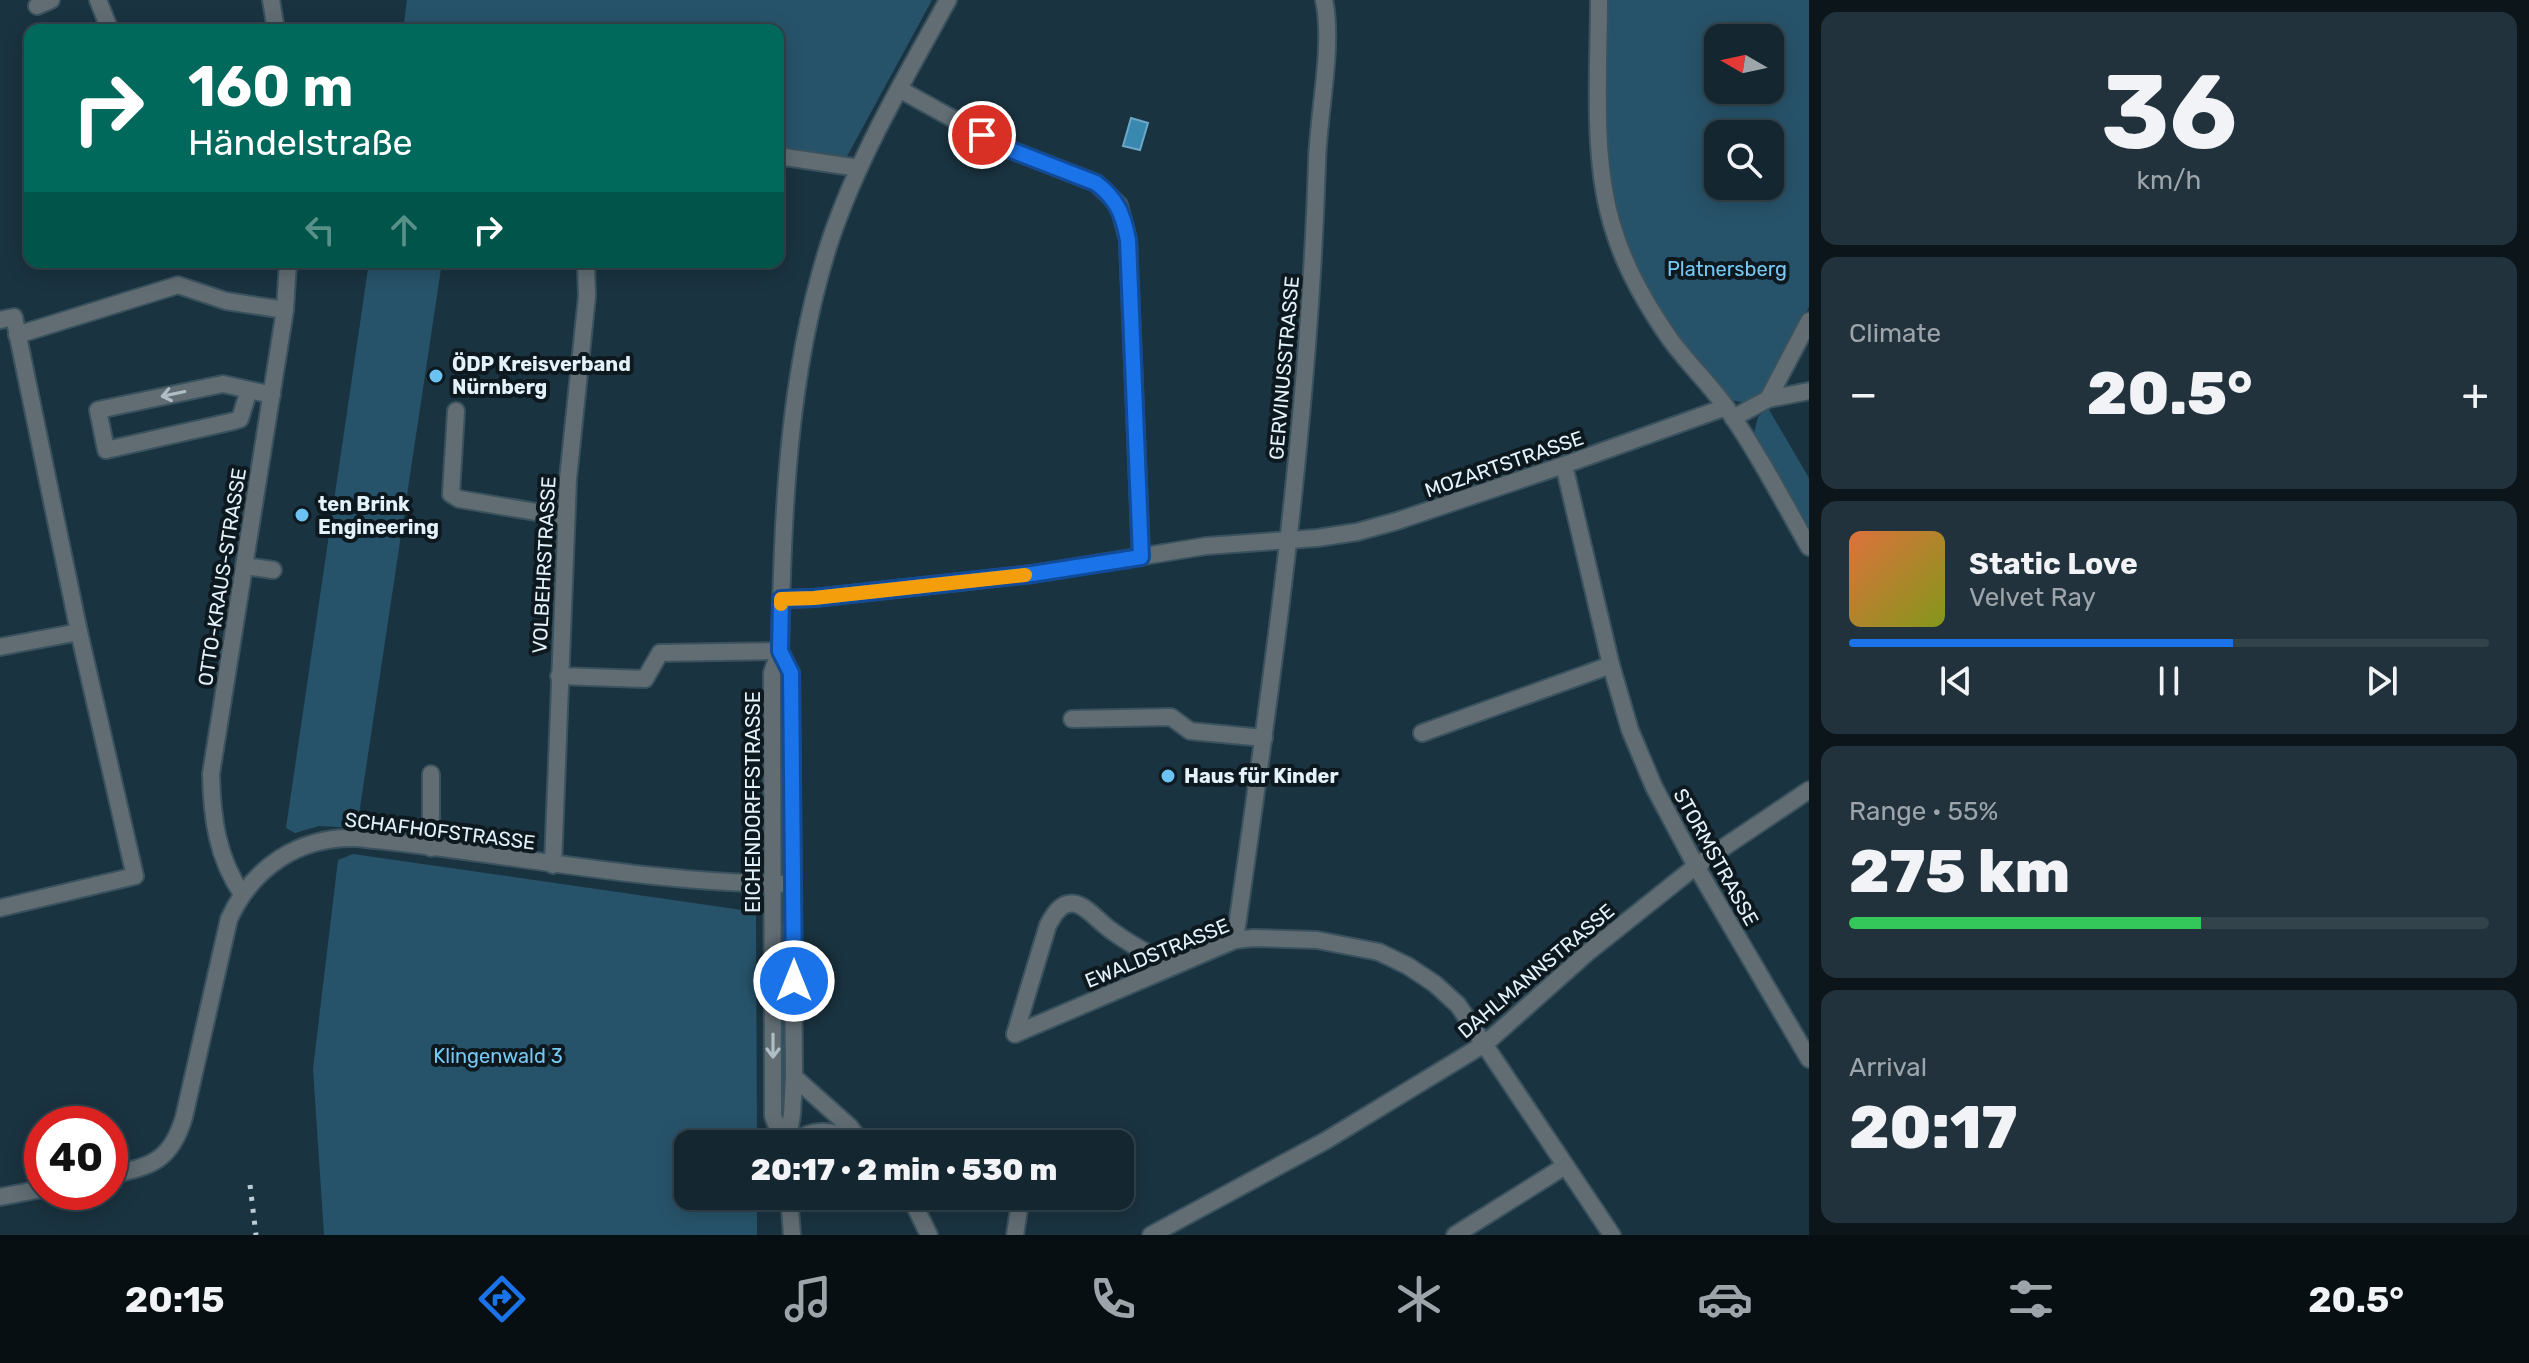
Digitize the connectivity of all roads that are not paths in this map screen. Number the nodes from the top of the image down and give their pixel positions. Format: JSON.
{"nodes":[{"id":1,"x":98,"y":0,"type":"edge"},
{"id":2,"x":271,"y":0,"type":"edge"},
{"id":3,"x":948,"y":0,"type":"edge"},
{"id":4,"x":1324,"y":0,"type":"edge"},
{"id":5,"x":1599,"y":0,"type":"edge"},
{"id":6,"x":108,"y":24,"type":"edge"},
{"id":7,"x":275,"y":24,"type":"edge"},
{"id":8,"x":899,"y":89,"type":"junction"},
{"id":9,"x":784,"y":157,"type":"edge"},
{"id":10,"x":859,"y":168,"type":"junction"},
{"id":11,"x":288,"y":268,"type":"edge"},
{"id":12,"x":586,"y":268,"type":"edge"},
{"id":13,"x":285,"y":310,"type":"junction"},
{"id":14,"x":0,"y":320,"type":"edge"},
{"id":15,"x":1809,"y":321,"type":"edge"},
{"id":16,"x":17,"y":335,"type":"junction"},
{"id":17,"x":249,"y":390,"type":"junction"},
{"id":18,"x":1809,"y":391,"type":"edge"},
{"id":19,"x":272,"y":395,"type":"junction"},
{"id":20,"x":1768,"y":399,"type":"junction"},
{"id":21,"x":456,"y":411,"type":"dead end"},
{"id":22,"x":1729,"y":412,"type":"junction"},
{"id":23,"x":1564,"y":465,"type":"junction"},
{"id":24,"x":566,"y":517,"type":"junction"},
{"id":25,"x":1289,"y":540,"type":"junction"},
{"id":26,"x":1809,"y":547,"type":"edge"},
{"id":27,"x":1141,"y":557,"type":"junction"},
{"id":28,"x":245,"y":566,"type":"junction"},
{"id":29,"x":273,"y":570,"type":"dead end"},
{"id":30,"x":781,"y":599,"type":"junction"},
{"id":31,"x":79,"y":632,"type":"junction"},
{"id":32,"x":0,"y":647,"type":"edge"},
{"id":33,"x":780,"y":651,"type":"junction"},
{"id":34,"x":1611,"y":665,"type":"junction"},
{"id":35,"x":559,"y":676,"type":"junction"},
{"id":36,"x":1072,"y":719,"type":"dead end"},
{"id":37,"x":1422,"y":733,"type":"dead end"},
{"id":38,"x":1264,"y":738,"type":"junction"},
{"id":39,"x":431,"y":774,"type":"dead end"},
{"id":40,"x":1809,"y":790,"type":"edge"},
{"id":41,"x":431,"y":848,"type":"junction"},
{"id":42,"x":553,"y":865,"type":"junction"},
{"id":43,"x":1696,"y":866,"type":"junction"},
{"id":44,"x":773,"y":884,"type":"junction"},
{"id":45,"x":793,"y":884,"type":"junction"},
{"id":46,"x":242,"y":894,"type":"junction"},
{"id":47,"x":0,"y":908,"type":"edge"},
{"id":48,"x":1235,"y":940,"type":"junction"},
{"id":49,"x":1173,"y":966,"type":"junction"},
{"id":50,"x":1486,"y":1043,"type":"junction"},
{"id":51,"x":1809,"y":1059,"type":"edge"},
{"id":52,"x":794,"y":1077,"type":"junction"},
{"id":53,"x":780,"y":1130,"type":"edge"},
{"id":54,"x":788,"y":1130,"type":"edge"},
{"id":55,"x":852,"y":1130,"type":"edge"},
{"id":56,"x":1565,"y":1166,"type":"junction"},
{"id":57,"x":128,"y":1170,"type":"edge"},
{"id":58,"x":24,"y":1192,"type":"edge"},
{"id":59,"x":0,"y":1197,"type":"edge"},
{"id":60,"x":790,"y":1210,"type":"edge"},
{"id":61,"x":912,"y":1210,"type":"edge"},
{"id":62,"x":916,"y":1210,"type":"edge"},
{"id":63,"x":1019,"y":1210,"type":"edge"},
{"id":64,"x":919,"y":1217,"type":"junction"},
{"id":65,"x":792,"y":1235,"type":"edge"},
{"id":66,"x":929,"y":1235,"type":"edge"},
{"id":67,"x":1015,"y":1235,"type":"edge"},
{"id":68,"x":1151,"y":1235,"type":"edge"},
{"id":69,"x":1455,"y":1235,"type":"edge"},
{"id":70,"x":1612,"y":1235,"type":"edge"}],
"edges":[{"from":1,"to":6,"type":"street"},
{"from":2,"to":7,"type":"street"},
{"from":3,"to":8,"type":"street","name":"EICHENDORFFSTRASSE"},
{"from":4,"to":25,"type":"street","name":"GERVINUSSTRASSE"},
{"from":5,"to":22,"type":"street"},
{"from":8,"to":10,"type":"street","name":"EICHENDORFFSTRASSE"},
{"from":8,"to":27,"type":"street"},
{"from":9,"to":10,"type":"street"},
{"from":10,"to":30,"type":"street","name":"EICHENDORFFSTRASSE"},
{"from":11,"to":13,"type":"street","name":"OTTO-KRAUS-STRASSE"},
{"from":12,"to":24,"type":"street","name":"VOLBEHRSTRASSE"},
{"from":13,"to":16,"type":"street"},
{"from":13,"to":19,"type":"street","name":"OTTO-KRAUS-STRASSE"},
{"from":14,"to":16,"type":"street"},
{"from":15,"to":20,"type":"street"},
{"from":16,"to":31,"type":"street"},
{"from":17,"to":17,"type":"street","one_way":true},
{"from":17,"to":19,"type":"street"},
{"from":18,"to":20,"type":"street","name":"MOZARTSTRASSE"},
{"from":19,"to":28,"type":"street","name":"OTTO-KRAUS-STRASSE"},
{"from":20,"to":22,"type":"street","name":"MOZARTSTRASSE"},
{"from":21,"to":24,"type":"street"},
{"from":22,"to":23,"type":"street","name":"MOZARTSTRASSE"},
{"from":22,"to":26,"type":"street"},
{"from":23,"to":25,"type":"street","name":"MOZARTSTRASSE"},
{"from":23,"to":34,"type":"street","name":"STORMSTRASSE"},
{"from":24,"to":35,"type":"street","name":"VOLBEHRSTRASSE"},
{"from":25,"to":27,"type":"street","name":"MOZARTSTRASSE"},
{"from":25,"to":38,"type":"street","name":"GERVINUSSTRASSE"},
{"from":27,"to":30,"type":"street","name":"MOZARTSTRASSE"},
{"from":28,"to":29,"type":"street"},
{"from":28,"to":46,"type":"street","name":"OTTO-KRAUS-STRASSE"},
{"from":30,"to":33,"type":"street","name":"EICHENDORFFSTRASSE"},
{"from":31,"to":32,"type":"street"},
{"from":31,"to":47,"type":"street"},
{"from":33,"to":35,"type":"street"},
{"from":33,"to":44,"type":"street","name":"EICHENDORFFSTRASSE"},
{"from":33,"to":45,"type":"street","name":"EICHENDORFFSTRASSE"},
{"from":34,"to":37,"type":"street"},
{"from":34,"to":43,"type":"street","name":"STORMSTRASSE"},
{"from":35,"to":42,"type":"street","name":"VOLBEHRSTRASSE"},
{"from":36,"to":38,"type":"street"},
{"from":38,"to":48,"type":"street","name":"GERVINUSSTRASSE"},
{"from":39,"to":41,"type":"street"},
{"from":40,"to":43,"type":"street","name":"DAHLMANNSTRASSE"},
{"from":41,"to":42,"type":"street","name":"SCHAFHOFSTRASSE"},
{"from":41,"to":46,"type":"street","name":"SCHAFHOFSTRASSE"},
{"from":42,"to":44,"type":"street","name":"SCHAFHOFSTRASSE"},
{"from":43,"to":50,"type":"street","name":"DAHLMANNSTRASSE"},
{"from":43,"to":51,"type":"street","name":"STORMSTRASSE"},
{"from":44,"to":45,"type":"street","name":"SCHAFHOFSTRASSE"},
{"from":44,"to":53,"type":"street","name":"EICHENDORFFSTRASSE","one_way":true},
{"from":45,"to":52,"type":"street","name":"EICHENDORFFSTRASSE"},
{"from":46,"to":57,"type":"street","name":"SCHAFHOFSTRASSE"},
{"from":48,"to":49,"type":"street","name":"EWALDSTRASSE"},
{"from":48,"to":50,"type":"street","name":"EWALDSTRASSE"},
{"from":49,"to":49,"type":"street","name":"EWALDSTRASSE"},
{"from":50,"to":56,"type":"street","name":"EWALDSTRASSE"},
{"from":50,"to":68,"type":"street","name":"DAHLMANNSTRASSE"},
{"from":52,"to":54,"type":"street","name":"EICHENDORFFSTRASSE"},
{"from":52,"to":55,"type":"street"},
{"from":56,"to":69,"type":"street"},
{"from":56,"to":70,"type":"street","name":"EWALDSTRASSE"},
{"from":58,"to":59,"type":"street"},
{"from":60,"to":65,"type":"street"},
{"from":61,"to":64,"type":"street"},
{"from":62,"to":64,"type":"street"},
{"from":63,"to":67,"type":"street"},
{"from":64,"to":66,"type":"street"}]}
